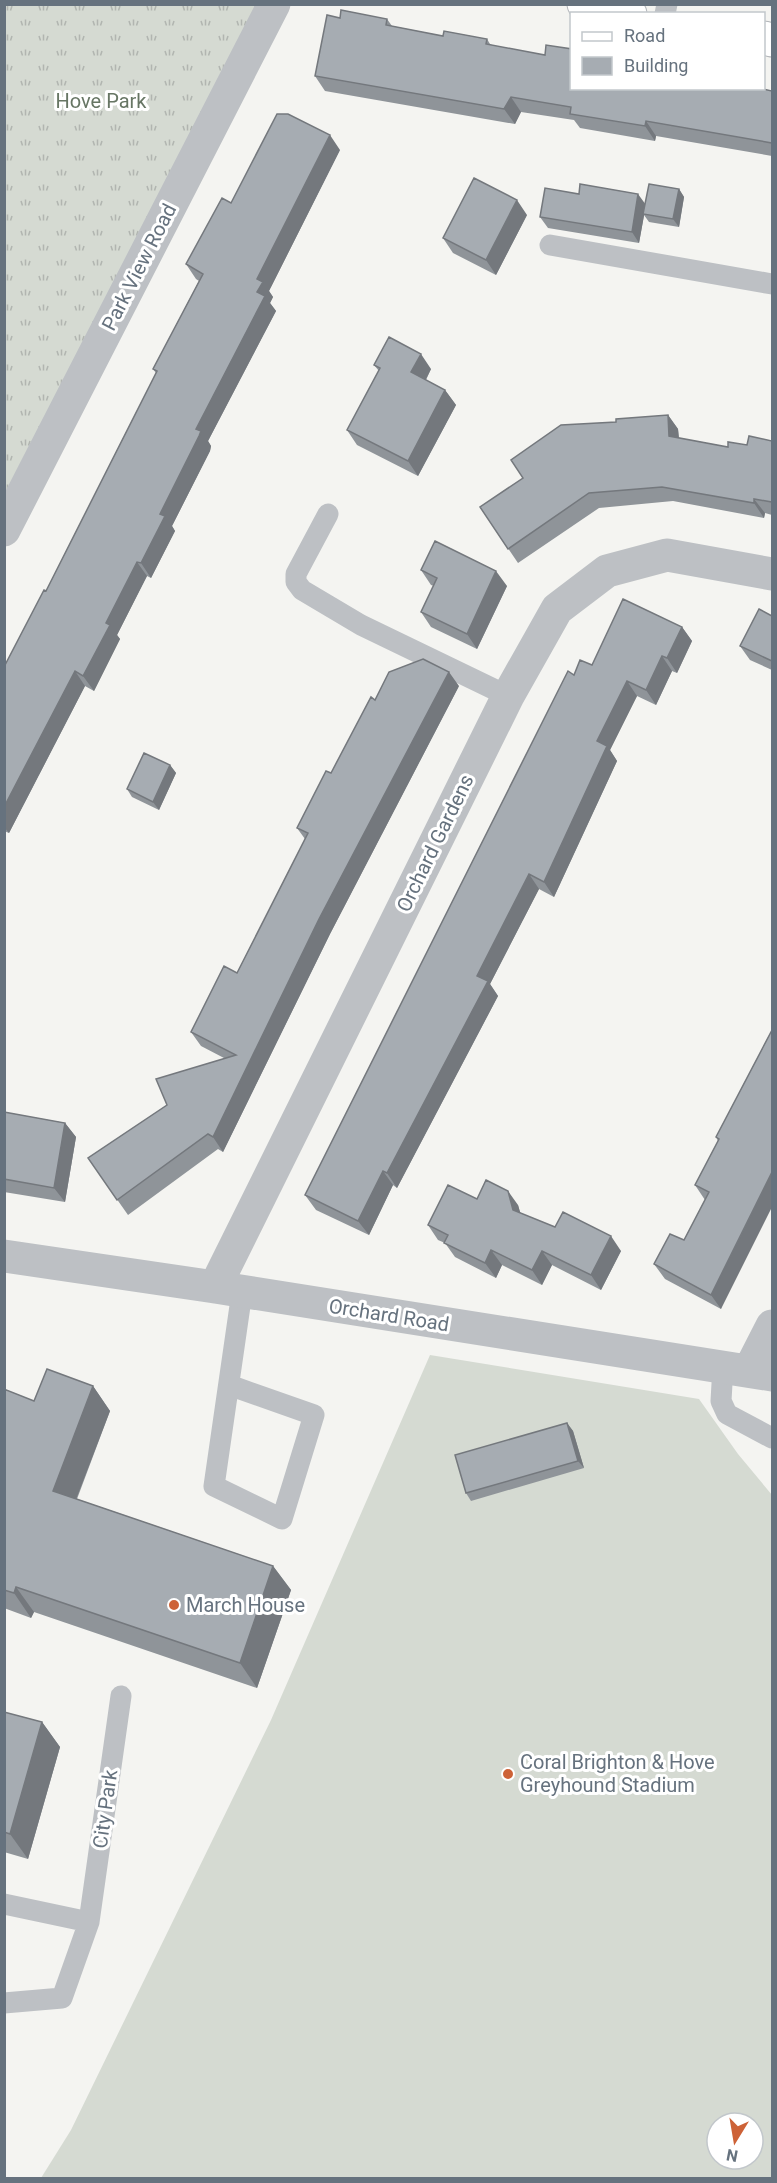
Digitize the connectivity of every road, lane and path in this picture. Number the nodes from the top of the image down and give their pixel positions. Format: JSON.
{"nodes":[{"id":1,"x":274,"y":4,"type":"edge"},
{"id":2,"x":584,"y":4,"type":"edge"},
{"id":3,"x":621,"y":12,"type":"edge"},
{"id":4,"x":550,"y":245,"type":"dead end"},
{"id":5,"x":772,"y":284,"type":"edge"},
{"id":6,"x":328,"y":514,"type":"dead end"},
{"id":7,"x":4,"y":530,"type":"edge"},
{"id":8,"x":772,"y":574,"type":"edge"},
{"id":9,"x":508,"y":696,"type":"junction"},
{"id":10,"x":4,"y":1256,"type":"edge"},
{"id":11,"x":229,"y":1289,"type":"junction"},
{"id":12,"x":772,"y":1326,"type":"edge"},
{"id":13,"x":748,"y":1371,"type":"edge"},
{"id":14,"x":229,"y":1385,"type":"junction"},
{"id":15,"x":772,"y":1438,"type":"edge"},
{"id":16,"x":121,"y":1696,"type":"dead end"},
{"id":17,"x":4,"y":1904,"type":"edge"},
{"id":18,"x":89,"y":1922,"type":"junction"},
{"id":19,"x":4,"y":2003,"type":"edge"}],
"edges":[{"from":1,"to":7,"type":"street","name":"Park View Road"},
{"from":2,"to":3,"type":"main road"},
{"from":4,"to":5,"type":"lane"},
{"from":6,"to":9,"type":"lane"},
{"from":8,"to":9,"type":"street","name":"Orchard Gardens"},
{"from":9,"to":11,"type":"street","name":"Orchard Gardens"},
{"from":10,"to":11,"type":"street","name":"Orchard Road"},
{"from":11,"to":13,"type":"street","name":"Orchard Road"},
{"from":11,"to":14,"type":"lane"},
{"from":12,"to":13,"type":"street"},
{"from":13,"to":15,"type":"lane"},
{"from":14,"to":14,"type":"lane"},
{"from":16,"to":18,"type":"lane","name":"City Park"},
{"from":17,"to":18,"type":"lane"},
{"from":18,"to":19,"type":"lane","name":"City Park"}]}
